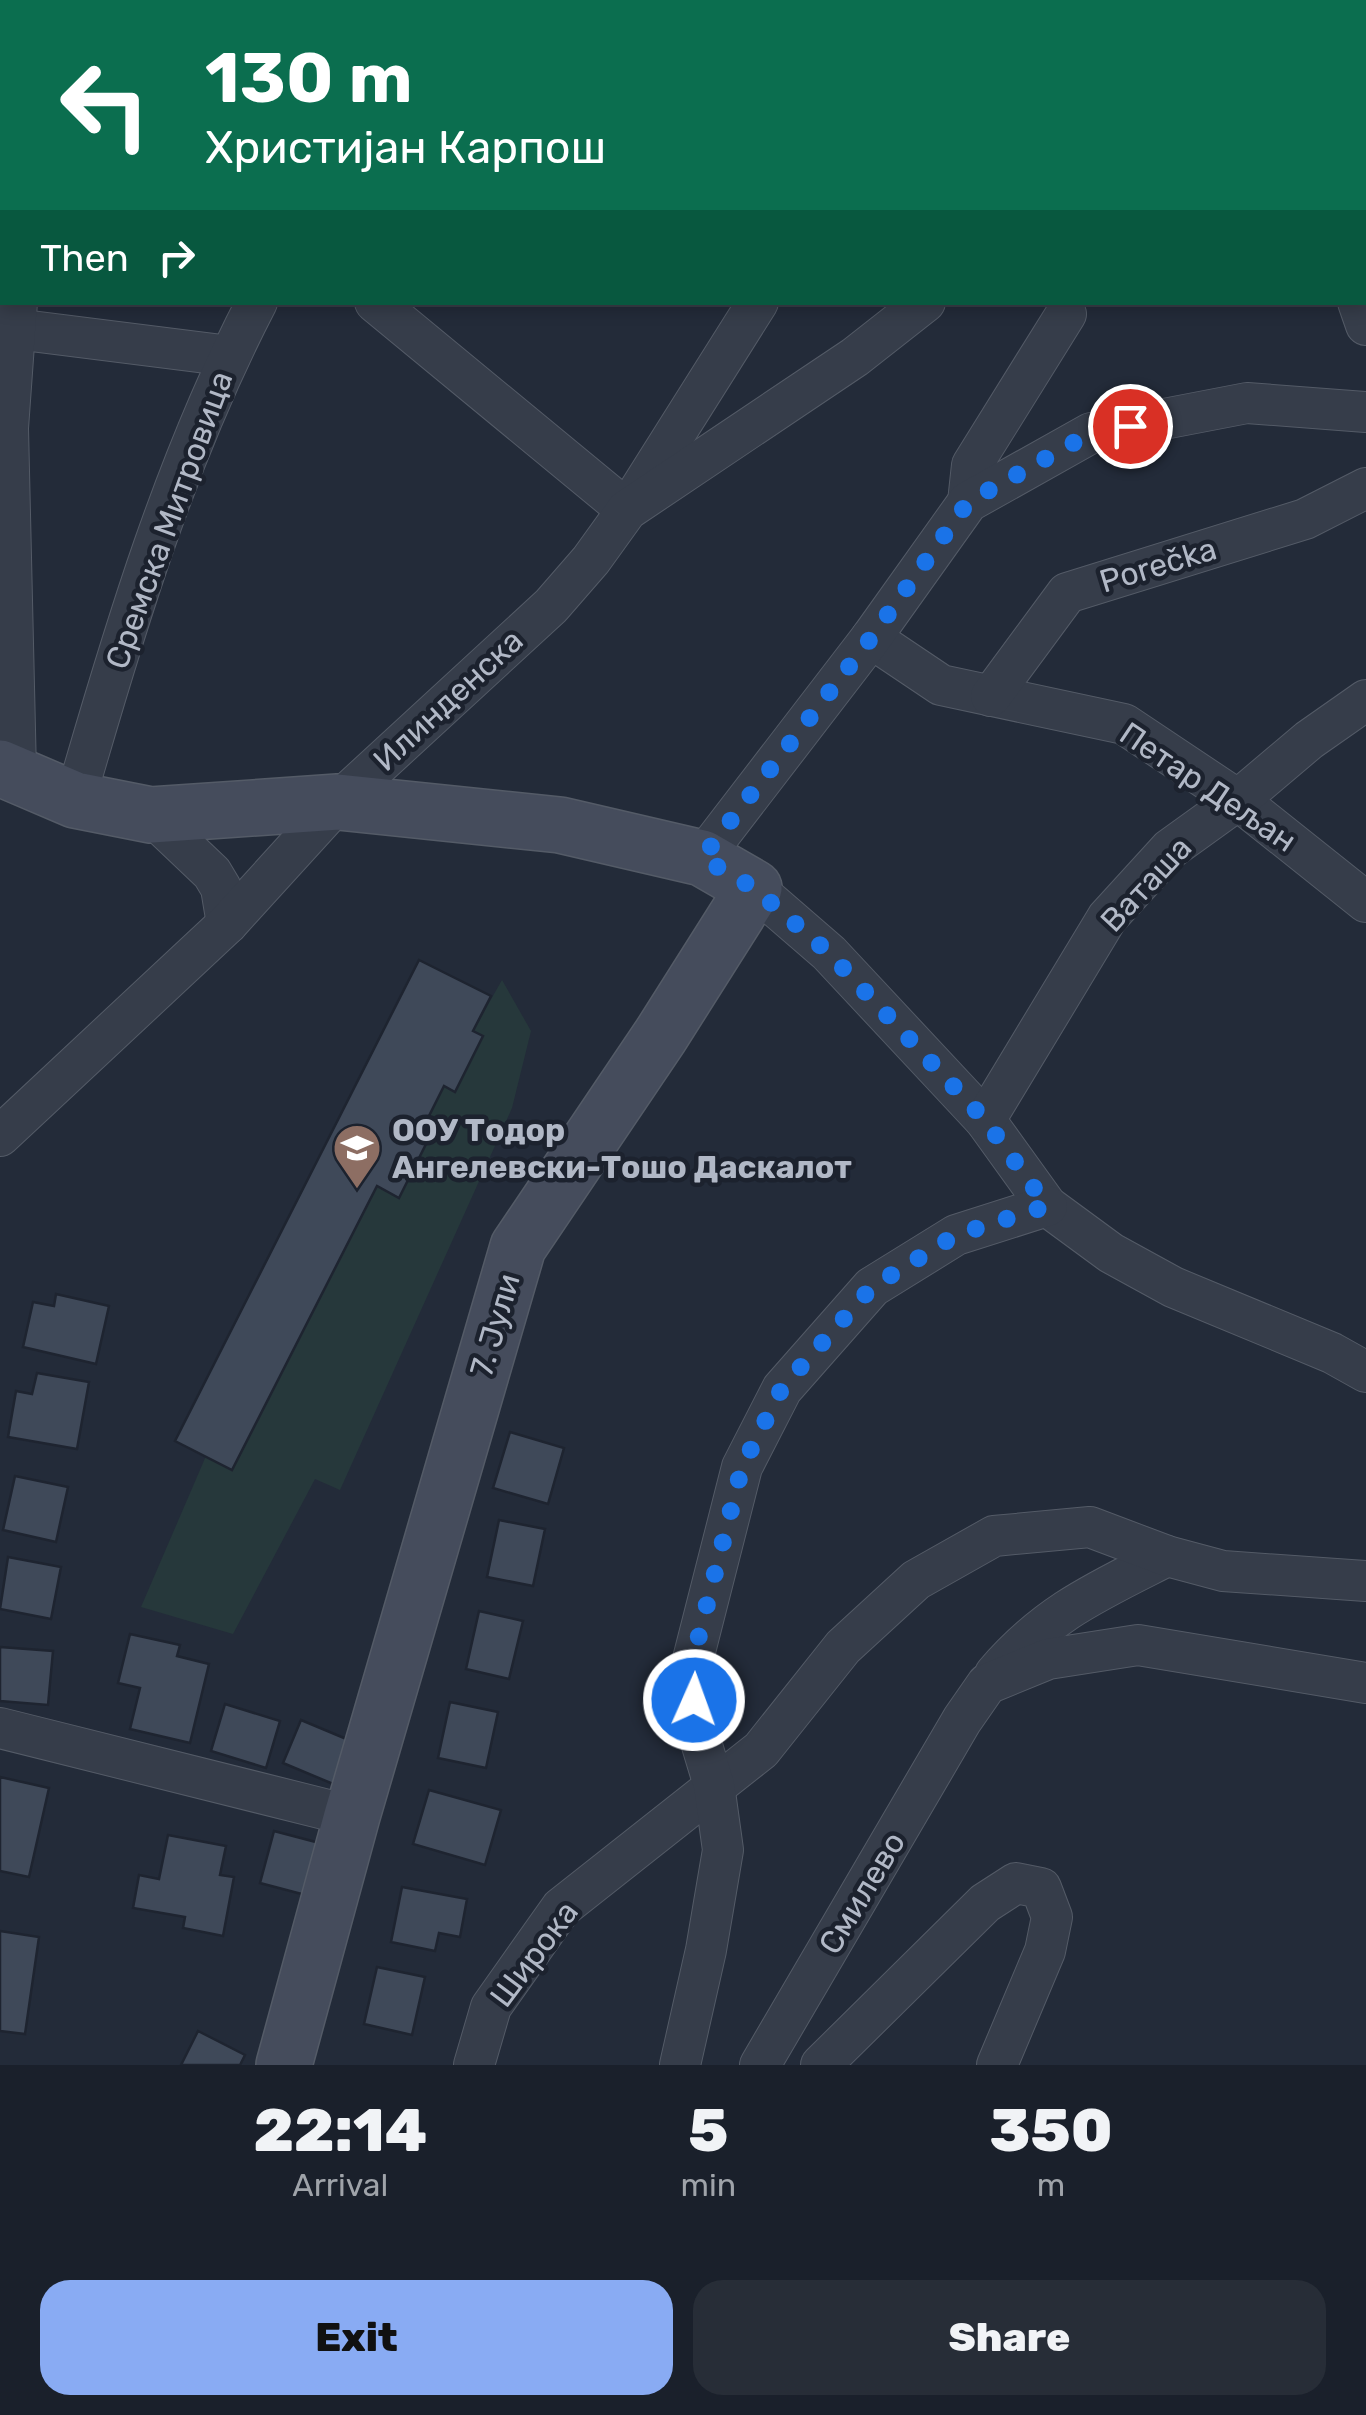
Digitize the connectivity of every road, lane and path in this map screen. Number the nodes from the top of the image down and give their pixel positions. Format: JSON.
{"nodes":[{"id":1,"x":256,"y":305,"type":"edge"},
{"id":2,"x":379,"y":305,"type":"edge"},
{"id":3,"x":756,"y":305,"type":"edge"},
{"id":4,"x":921,"y":305,"type":"edge"},
{"id":5,"x":1066,"y":314,"type":"dead end"},
{"id":6,"x":16,"y":316,"type":"edge"},
{"id":7,"x":230,"y":356,"type":"junction"},
{"id":8,"x":1366,"y":412,"type":"edge"},
{"id":9,"x":4,"y":428,"type":"edge"},
{"id":10,"x":1366,"y":488,"type":"edge"},
{"id":11,"x":968,"y":502,"type":"junction"},
{"id":12,"x":628,"y":510,"type":"junction"},
{"id":13,"x":871,"y":638,"type":"junction"},
{"id":14,"x":992,"y":696,"type":"junction"},
{"id":15,"x":1366,"y":700,"type":"edge"},
{"id":16,"x":8,"y":771,"type":"edge"},
{"id":17,"x":75,"y":800,"type":"junction"},
{"id":18,"x":1238,"y":800,"type":"junction"},
{"id":19,"x":338,"y":802,"type":"junction"},
{"id":20,"x":152,"y":815,"type":"junction"},
{"id":21,"x":702,"y":858,"type":"junction"},
{"id":22,"x":754,"y":888,"type":"junction"},
{"id":23,"x":1366,"y":902,"type":"edge"},
{"id":24,"x":226,"y":924,"type":"junction"},
{"id":25,"x":985,"y":1120,"type":"junction"},
{"id":26,"x":0,"y":1136,"type":"edge"},
{"id":27,"x":1047,"y":1206,"type":"junction"},
{"id":28,"x":1366,"y":1372,"type":"edge"},
{"id":29,"x":1167,"y":1556,"type":"junction"},
{"id":30,"x":1366,"y":1581,"type":"edge"},
{"id":31,"x":1366,"y":1683,"type":"edge"},
{"id":32,"x":987,"y":1684,"type":"junction"},
{"id":33,"x":0,"y":1728,"type":"edge"},
{"id":34,"x":714,"y":1785,"type":"junction"},
{"id":35,"x":352,"y":1816,"type":"junction"},
{"id":36,"x":284,"y":2065,"type":"edge"},
{"id":37,"x":474,"y":2065,"type":"edge"},
{"id":38,"x":680,"y":2065,"type":"edge"},
{"id":39,"x":760,"y":2065,"type":"edge"},
{"id":40,"x":821,"y":2065,"type":"edge"},
{"id":41,"x":997,"y":2065,"type":"edge"}],
"edges":[{"from":1,"to":7,"type":"street","name":"Сремска Митровица"},
{"from":2,"to":12,"type":"street"},
{"from":3,"to":12,"type":"street"},
{"from":4,"to":12,"type":"street","name":"Илинденска"},
{"from":5,"to":11,"type":"street"},
{"from":6,"to":7,"type":"street"},
{"from":6,"to":9,"type":"street"},
{"from":7,"to":17,"type":"street","name":"Сремска Митровица"},
{"from":8,"to":11,"type":"street"},
{"from":9,"to":16,"type":"street"},
{"from":10,"to":14,"type":"street","name":"Porečka"},
{"from":11,"to":13,"type":"street"},
{"from":12,"to":19,"type":"street","name":"Илинденска"},
{"from":13,"to":14,"type":"street","name":"Петар Дељан"},
{"from":13,"to":21,"type":"street"},
{"from":14,"to":18,"type":"street","name":"Петар Дељан"},
{"from":15,"to":18,"type":"street","name":"Ваташа"},
{"from":16,"to":17,"type":"street"},
{"from":17,"to":20,"type":"street"},
{"from":18,"to":23,"type":"street","name":"Петар Дељан"},
{"from":18,"to":25,"type":"street","name":"Ваташа"},
{"from":19,"to":20,"type":"street"},
{"from":19,"to":21,"type":"street"},
{"from":19,"to":24,"type":"street","name":"Илинденска"},
{"from":20,"to":24,"type":"street"},
{"from":21,"to":22,"type":"street"},
{"from":22,"to":25,"type":"street"},
{"from":22,"to":35,"type":"street","name":"7. Јули"},
{"from":24,"to":26,"type":"street","name":"Илинденска"},
{"from":25,"to":27,"type":"street"},
{"from":27,"to":28,"type":"street"},
{"from":27,"to":34,"type":"street"},
{"from":29,"to":30,"type":"street","name":"Широка"},
{"from":29,"to":32,"type":"street"},
{"from":29,"to":34,"type":"street","name":"Широка"},
{"from":31,"to":32,"type":"street"},
{"from":32,"to":39,"type":"street","name":"Смилево"},
{"from":33,"to":35,"type":"street"},
{"from":34,"to":37,"type":"street","name":"Широка"},
{"from":34,"to":38,"type":"street"},
{"from":35,"to":36,"type":"street","name":"7. Јули"},
{"from":40,"to":41,"type":"street"}]}
